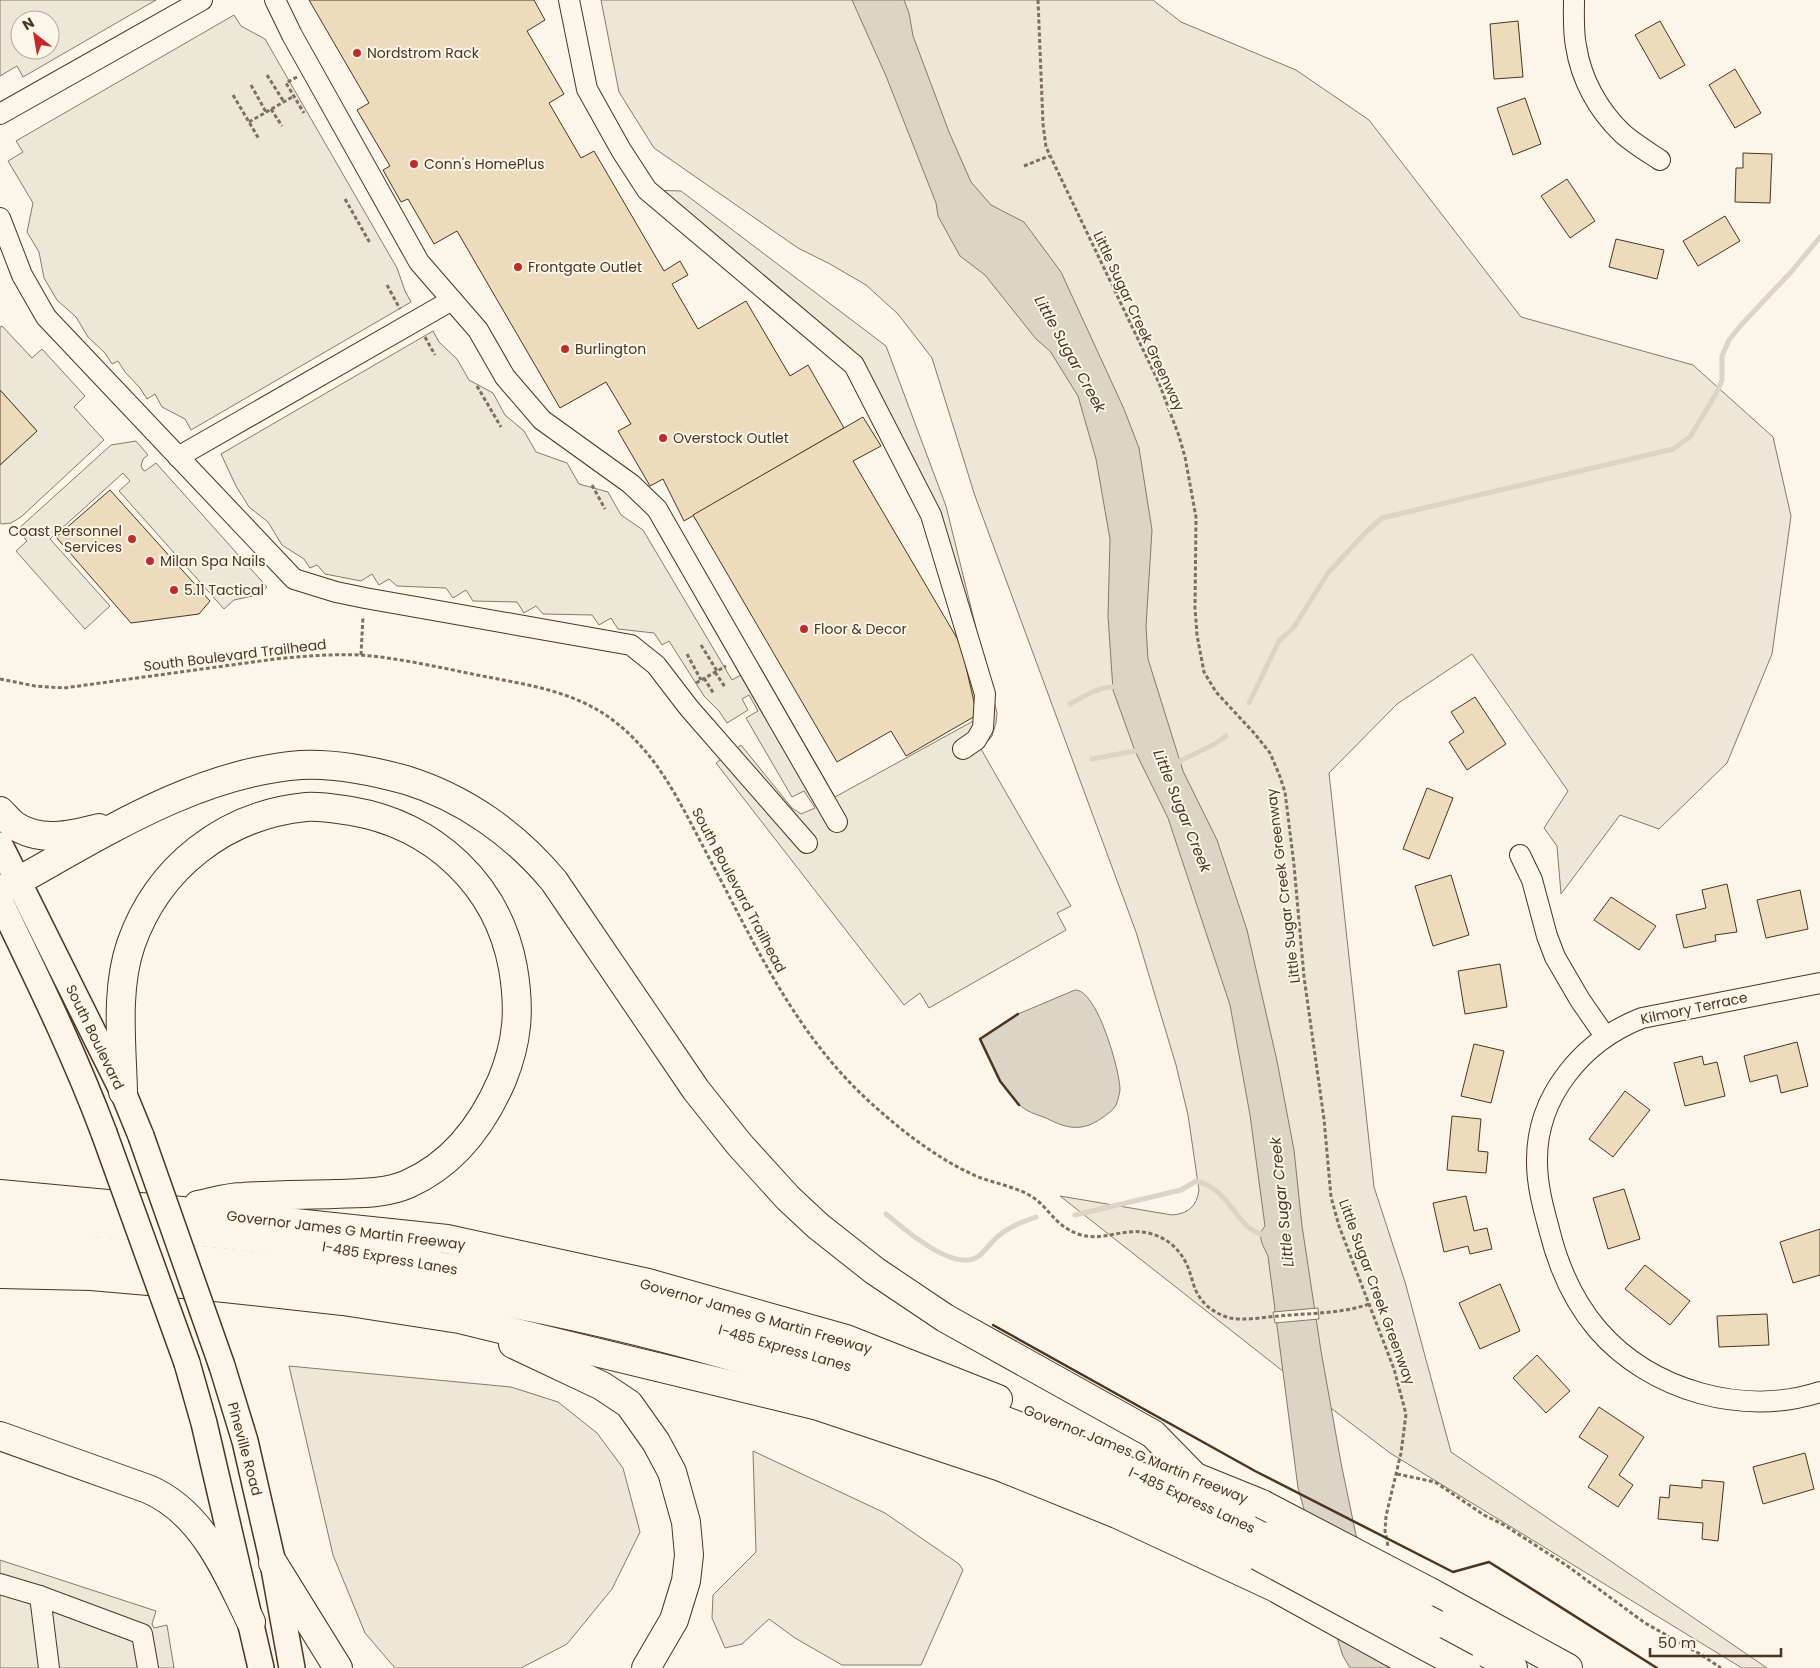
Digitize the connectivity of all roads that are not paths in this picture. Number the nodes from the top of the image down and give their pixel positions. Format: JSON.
{"nodes":[{"id":1,"x":202,"y":0,"type":"edge"},
{"id":2,"x":275,"y":0,"type":"edge"},
{"id":3,"x":569,"y":0,"type":"edge"},
{"id":4,"x":1574,"y":0,"type":"edge"},
{"id":5,"x":2,"y":112,"type":"edge"},
{"id":6,"x":1660,"y":160,"type":"dead end"},
{"id":7,"x":0,"y":218,"type":"edge"},
{"id":8,"x":452,"y":300,"type":"junction"},
{"id":9,"x":178,"y":457,"type":"junction"},
{"id":10,"x":963,"y":750,"type":"dead end"},
{"id":11,"x":0,"y":812,"type":"edge"},
{"id":12,"x":129,"y":820,"type":"junction"},
{"id":13,"x":837,"y":822,"type":"dead end"},
{"id":14,"x":807,"y":843,"type":"dead end"},
{"id":15,"x":0,"y":845,"type":"edge"},
{"id":16,"x":1520,"y":855,"type":"dead end"},
{"id":17,"x":9,"y":886,"type":"edge"},
{"id":18,"x":0,"y":901,"type":"edge"},
{"id":19,"x":1820,"y":983,"type":"edge"},
{"id":20,"x":1605,"y":1036,"type":"junction"},
{"id":21,"x":123,"y":1092,"type":"junction"},
{"id":22,"x":0,"y":1194,"type":"edge"},
{"id":23,"x":0,"y":1220,"type":"edge"},
{"id":24,"x":174,"y":1223,"type":"junction"},
{"id":25,"x":0,"y":1247,"type":"edge"},
{"id":26,"x":0,"y":1274,"type":"edge"},
{"id":27,"x":459,"y":1319,"type":"junction"},
{"id":28,"x":1820,"y":1392,"type":"edge"},
{"id":29,"x":0,"y":1436,"type":"edge"},
{"id":30,"x":1195,"y":1477,"type":"junction"},
{"id":31,"x":1264,"y":1546,"type":"junction"},
{"id":32,"x":273,"y":1563,"type":"junction"},
{"id":33,"x":0,"y":1584,"type":"edge"},
{"id":34,"x":40,"y":1596,"type":"junction"},
{"id":35,"x":251,"y":1622,"type":"junction"},
{"id":36,"x":49,"y":1668,"type":"edge"},
{"id":37,"x":148,"y":1668,"type":"edge"},
{"id":38,"x":261,"y":1668,"type":"edge"},
{"id":39,"x":292,"y":1668,"type":"edge"},
{"id":40,"x":338,"y":1668,"type":"edge"},
{"id":41,"x":646,"y":1668,"type":"edge"},
{"id":42,"x":1420,"y":1668,"type":"edge"},
{"id":43,"x":1466,"y":1668,"type":"edge"},
{"id":44,"x":1513,"y":1668,"type":"edge"},
{"id":45,"x":1568,"y":1668,"type":"edge"}],
"edges":[{"from":1,"to":5,"type":"street"},
{"from":2,"to":8,"type":"street"},
{"from":3,"to":10,"type":"street"},
{"from":4,"to":6,"type":"street"},
{"from":7,"to":9,"type":"street"},
{"from":8,"to":9,"type":"street"},
{"from":8,"to":13,"type":"street"},
{"from":9,"to":14,"type":"street"},
{"from":11,"to":12,"type":"highway"},
{"from":12,"to":17,"type":"highway"},
{"from":12,"to":30,"type":"highway"},
{"from":15,"to":17,"type":"main road","name":"South Boulevard"},
{"from":16,"to":20,"type":"street"},
{"from":17,"to":21,"type":"main road","name":"South Boulevard"},
{"from":18,"to":35,"type":"main road","name":"South Boulevard","bridge":true},
{"from":19,"to":20,"type":"street","name":"Kilmory Terrace"},
{"from":20,"to":28,"type":"street","name":"Kilmory Terrace"},
{"from":21,"to":24,"type":"main road","name":"South Boulevard","bridge":true},
{"from":21,"to":24,"type":"highway"},
{"from":22,"to":24,"type":"highway","name":"Governor James G Martin Freeway"},
{"from":23,"to":31,"type":"highway","name":"I-485 Express Lanes"},
{"from":24,"to":30,"type":"highway","name":"Governor James G Martin Freeway"},
{"from":24,"to":32,"type":"main road","name":"Pineville Road","bridge":true},
{"from":25,"to":31,"type":"highway","name":"I-485 Express Lanes"},
{"from":26,"to":27,"type":"highway"},
{"from":27,"to":41,"type":"highway"},
{"from":27,"to":42,"type":"highway"},
{"from":29,"to":35,"type":"highway"},
{"from":30,"to":45,"type":"highway","name":"Governor James G Martin Freeway","bridge":true},
{"from":31,"to":43,"type":"highway","name":"I-485 Express Lanes","bridge":true},
{"from":31,"to":44,"type":"highway","name":"I-485 Express Lanes","bridge":true},
{"from":32,"to":39,"type":"main road","name":"Pineville Road"},
{"from":32,"to":40,"type":"highway"},
{"from":33,"to":34,"type":"street"},
{"from":34,"to":36,"type":"street"},
{"from":34,"to":37,"type":"street"},
{"from":35,"to":38,"type":"main road"}]}
